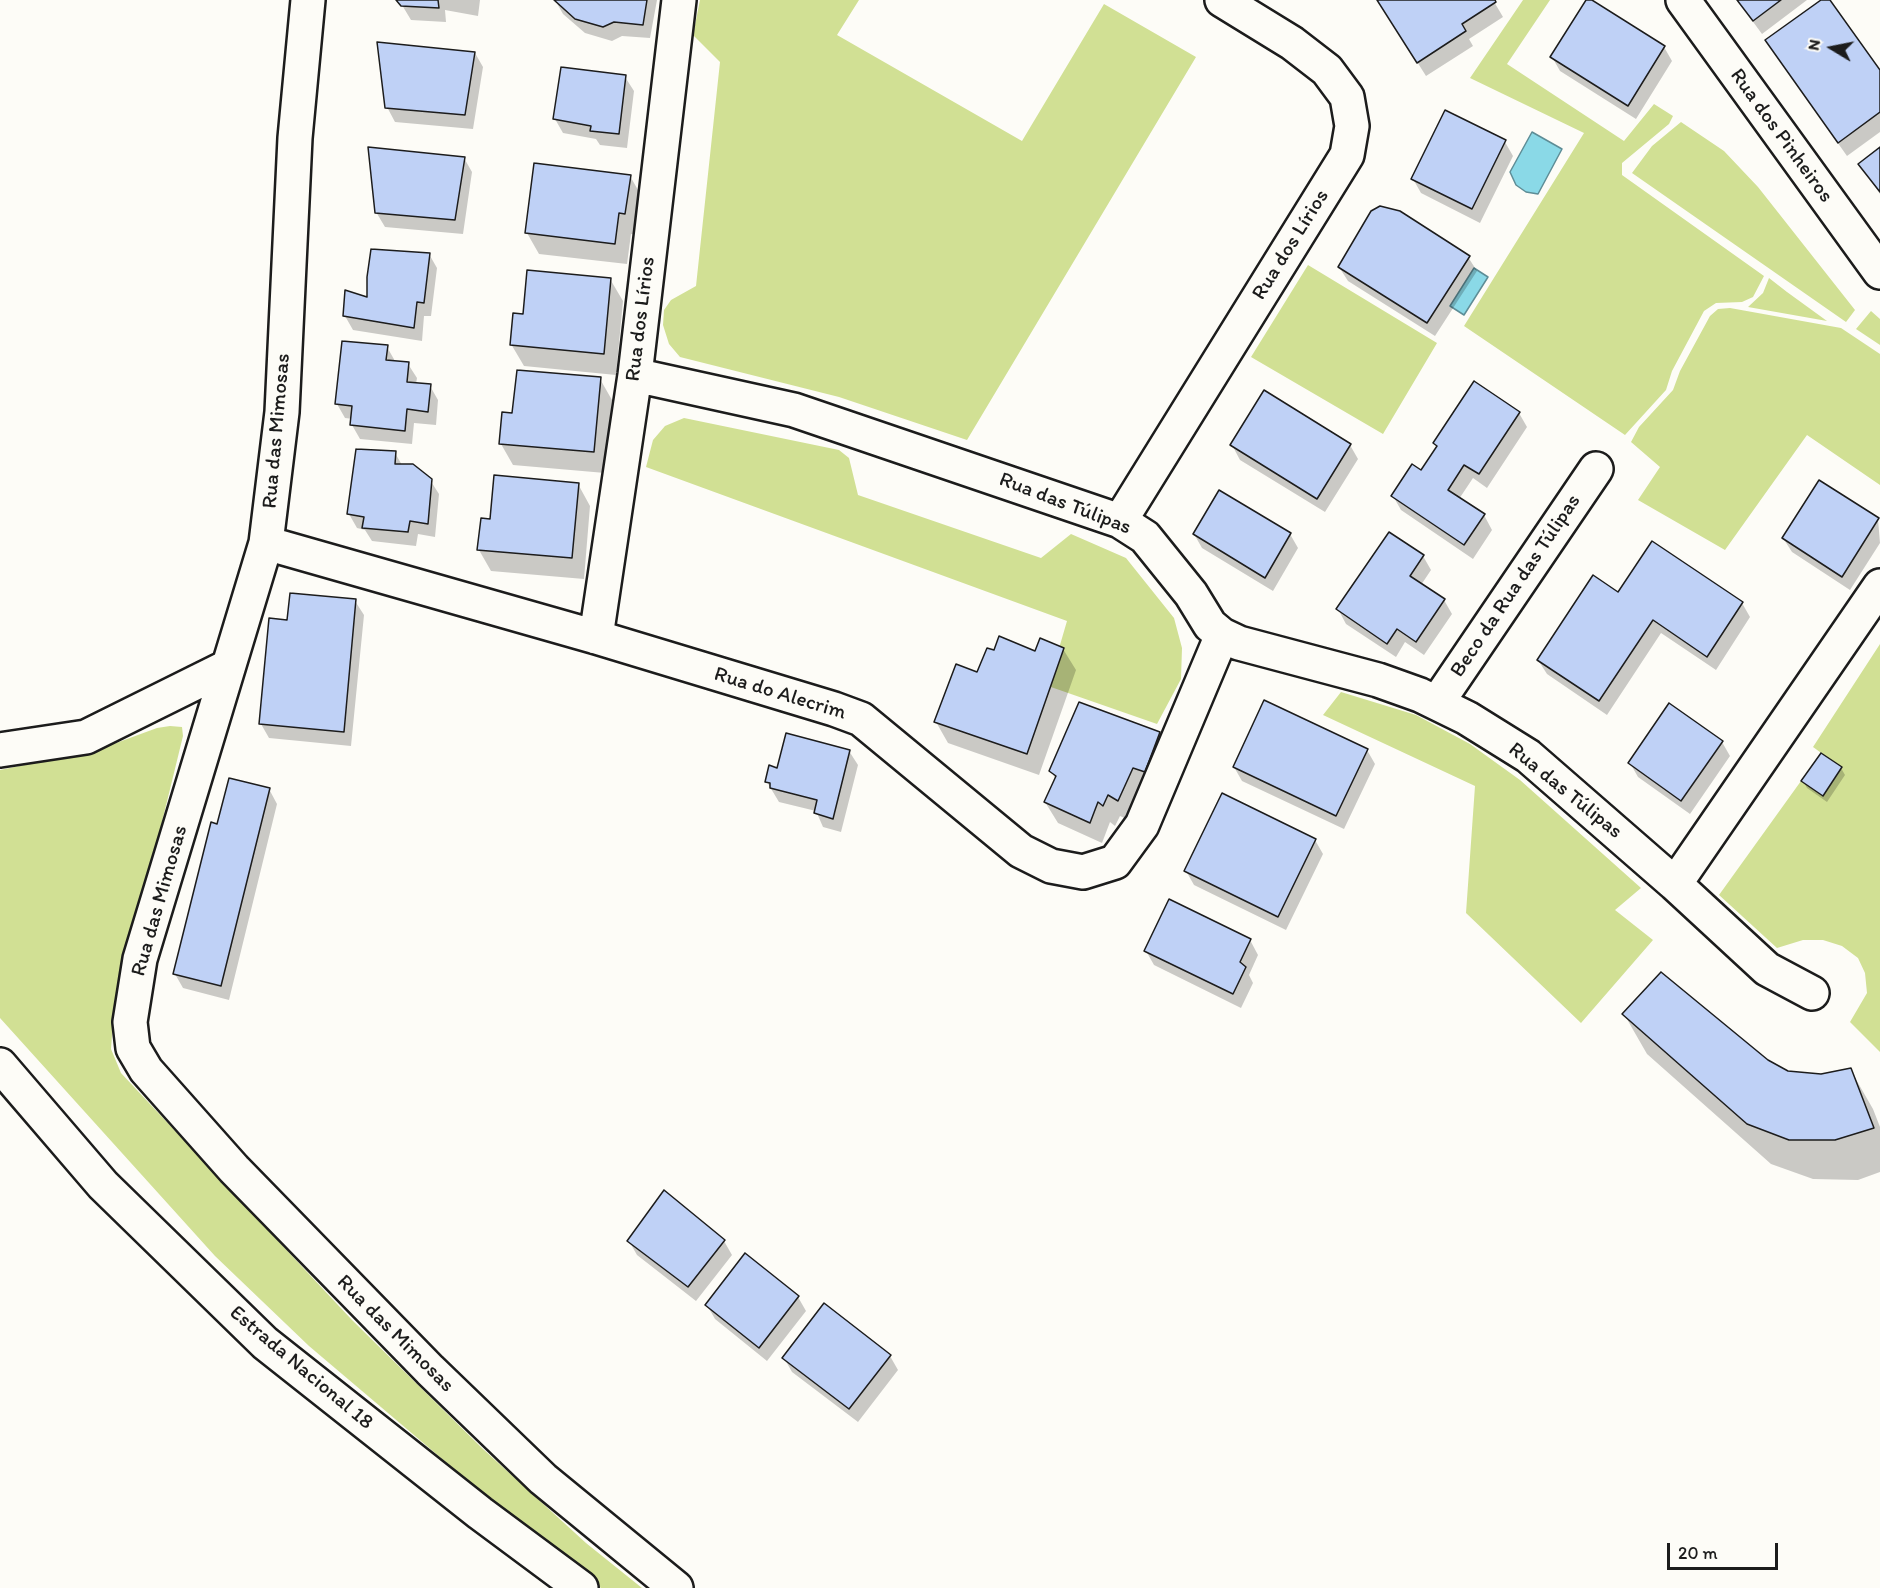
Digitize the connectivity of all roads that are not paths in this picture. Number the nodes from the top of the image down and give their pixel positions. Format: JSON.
{"nodes":[{"id":1,"x":308,"y":0,"type":"edge"},
{"id":2,"x":679,"y":0,"type":"edge"},
{"id":3,"x":1222,"y":0,"type":"edge"},
{"id":4,"x":1683,"y":0,"type":"edge"},
{"id":5,"x":1880,"y":272,"type":"edge"},
{"id":6,"x":634,"y":375,"type":"junction"},
{"id":7,"x":1596,"y":470,"type":"dead end"},
{"id":8,"x":1120,"y":521,"type":"junction"},
{"id":9,"x":266,"y":543,"type":"junction"},
{"id":10,"x":1880,"y":586,"type":"edge"},
{"id":11,"x":1222,"y":635,"type":"junction"},
{"id":12,"x":596,"y":637,"type":"junction"},
{"id":13,"x":228,"y":667,"type":"junction"},
{"id":14,"x":1437,"y":703,"type":"junction"},
{"id":15,"x":0,"y":750,"type":"edge"},
{"id":16,"x":1675,"y":884,"type":"junction"},
{"id":17,"x":1812,"y":993,"type":"dead end"},
{"id":18,"x":0,"y":1065,"type":"edge"},
{"id":19,"x":581,"y":1588,"type":"edge"},
{"id":20,"x":676,"y":1588,"type":"edge"}],
"edges":[{"from":1,"to":9,"type":"street","name":"Rua das Mimosas"},
{"from":2,"to":6,"type":"street","name":"Rua dos Lírios"},
{"from":3,"to":8,"type":"street","name":"Rua dos Lírios"},
{"from":4,"to":5,"type":"street","name":"Rua dos Pinheiros"},
{"from":6,"to":8,"type":"street","name":"Rua das Túlipas"},
{"from":6,"to":12,"type":"street","name":"Rua dos Lírios"},
{"from":7,"to":14,"type":"street","name":"Beco da Rua das Túlipas"},
{"from":8,"to":11,"type":"street","name":"Rua das Túlipas"},
{"from":9,"to":12,"type":"street","name":"Rua do Alecrim"},
{"from":9,"to":13,"type":"street","name":"Rua das Mimosas"},
{"from":10,"to":16,"type":"street"},
{"from":11,"to":12,"type":"street","name":"Rua do Alecrim"},
{"from":11,"to":14,"type":"street","name":"Rua das Túlipas"},
{"from":13,"to":15,"type":"street"},
{"from":13,"to":20,"type":"street","name":"Rua das Mimosas"},
{"from":14,"to":16,"type":"street","name":"Rua das Túlipas"},
{"from":16,"to":17,"type":"street","name":"Rua das Túlipas"},
{"from":18,"to":19,"type":"street","name":"Estrada Nacional 18"}]}
